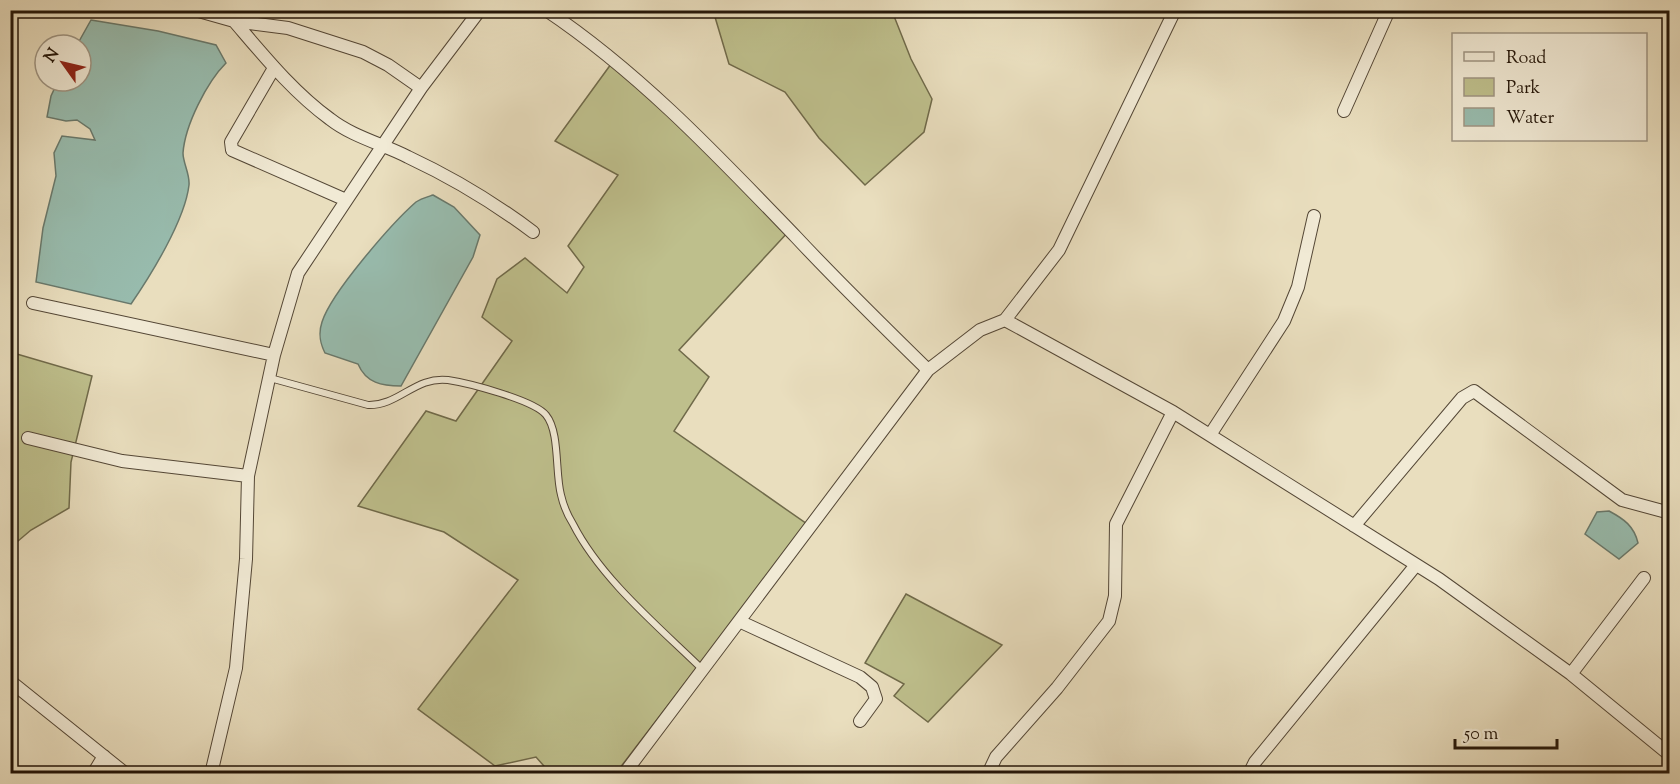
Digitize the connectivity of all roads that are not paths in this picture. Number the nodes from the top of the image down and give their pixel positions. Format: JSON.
{"nodes":[{"id":1,"x":195,"y":10,"type":"edge"},
{"id":2,"x":480,"y":10,"type":"edge"},
{"id":3,"x":546,"y":10,"type":"edge"},
{"id":4,"x":1175,"y":10,"type":"edge"},
{"id":5,"x":1389,"y":10,"type":"edge"},
{"id":6,"x":234,"y":21,"type":"junction"},
{"id":7,"x":274,"y":68,"type":"junction"},
{"id":8,"x":421,"y":88,"type":"junction"},
{"id":9,"x":1344,"y":111,"type":"dead end"},
{"id":10,"x":384,"y":145,"type":"junction"},
{"id":11,"x":346,"y":200,"type":"junction"},
{"id":12,"x":1314,"y":216,"type":"dead end"},
{"id":13,"x":533,"y":232,"type":"dead end"},
{"id":14,"x":33,"y":303,"type":"dead end"},
{"id":15,"x":1005,"y":320,"type":"junction"},
{"id":16,"x":274,"y":355,"type":"junction"},
{"id":17,"x":928,"y":370,"type":"junction"},
{"id":18,"x":270,"y":378,"type":"junction"},
{"id":19,"x":1173,"y":412,"type":"junction"},
{"id":20,"x":1210,"y":435,"type":"junction"},
{"id":21,"x":28,"y":438,"type":"dead end"},
{"id":22,"x":248,"y":476,"type":"junction"},
{"id":23,"x":1670,"y":513,"type":"edge"},
{"id":24,"x":1354,"y":526,"type":"junction"},
{"id":25,"x":1416,"y":565,"type":"junction"},
{"id":26,"x":1644,"y":578,"type":"dead end"},
{"id":27,"x":741,"y":622,"type":"junction"},
{"id":28,"x":704,"y":670,"type":"junction"},
{"id":29,"x":1571,"y":674,"type":"junction"},
{"id":30,"x":10,"y":681,"type":"edge"},
{"id":31,"x":860,"y":721,"type":"dead end"},
{"id":32,"x":1670,"y":755,"type":"edge"},
{"id":33,"x":104,"y":756,"type":"junction"},
{"id":34,"x":93,"y":774,"type":"edge"},
{"id":35,"x":126,"y":774,"type":"edge"},
{"id":36,"x":212,"y":774,"type":"edge"},
{"id":37,"x":624,"y":774,"type":"edge"},
{"id":38,"x":988,"y":774,"type":"edge"},
{"id":39,"x":1249,"y":774,"type":"edge"}],
"edges":[{"from":1,"to":6,"type":"street"},
{"from":2,"to":8,"type":"street"},
{"from":3,"to":17,"type":"street"},
{"from":4,"to":15,"type":"street"},
{"from":5,"to":9,"type":"street"},
{"from":6,"to":7,"type":"street"},
{"from":6,"to":8,"type":"street"},
{"from":7,"to":10,"type":"street"},
{"from":7,"to":11,"type":"street"},
{"from":8,"to":10,"type":"street"},
{"from":10,"to":11,"type":"street"},
{"from":10,"to":13,"type":"street"},
{"from":11,"to":16,"type":"street"},
{"from":12,"to":20,"type":"street"},
{"from":14,"to":16,"type":"street"},
{"from":15,"to":17,"type":"street"},
{"from":15,"to":19,"type":"street"},
{"from":16,"to":18,"type":"street"},
{"from":17,"to":27,"type":"street"},
{"from":18,"to":22,"type":"street"},
{"from":18,"to":28,"type":"lane"},
{"from":19,"to":20,"type":"street"},
{"from":19,"to":38,"type":"street"},
{"from":20,"to":24,"type":"street"},
{"from":21,"to":22,"type":"street"},
{"from":22,"to":36,"type":"street"},
{"from":23,"to":24,"type":"street"},
{"from":24,"to":25,"type":"street"},
{"from":25,"to":29,"type":"street"},
{"from":25,"to":39,"type":"street"},
{"from":26,"to":29,"type":"street"},
{"from":27,"to":28,"type":"street"},
{"from":27,"to":31,"type":"street"},
{"from":28,"to":37,"type":"street"},
{"from":29,"to":32,"type":"street"},
{"from":30,"to":33,"type":"street"},
{"from":33,"to":34,"type":"street"},
{"from":33,"to":35,"type":"street"}]}
